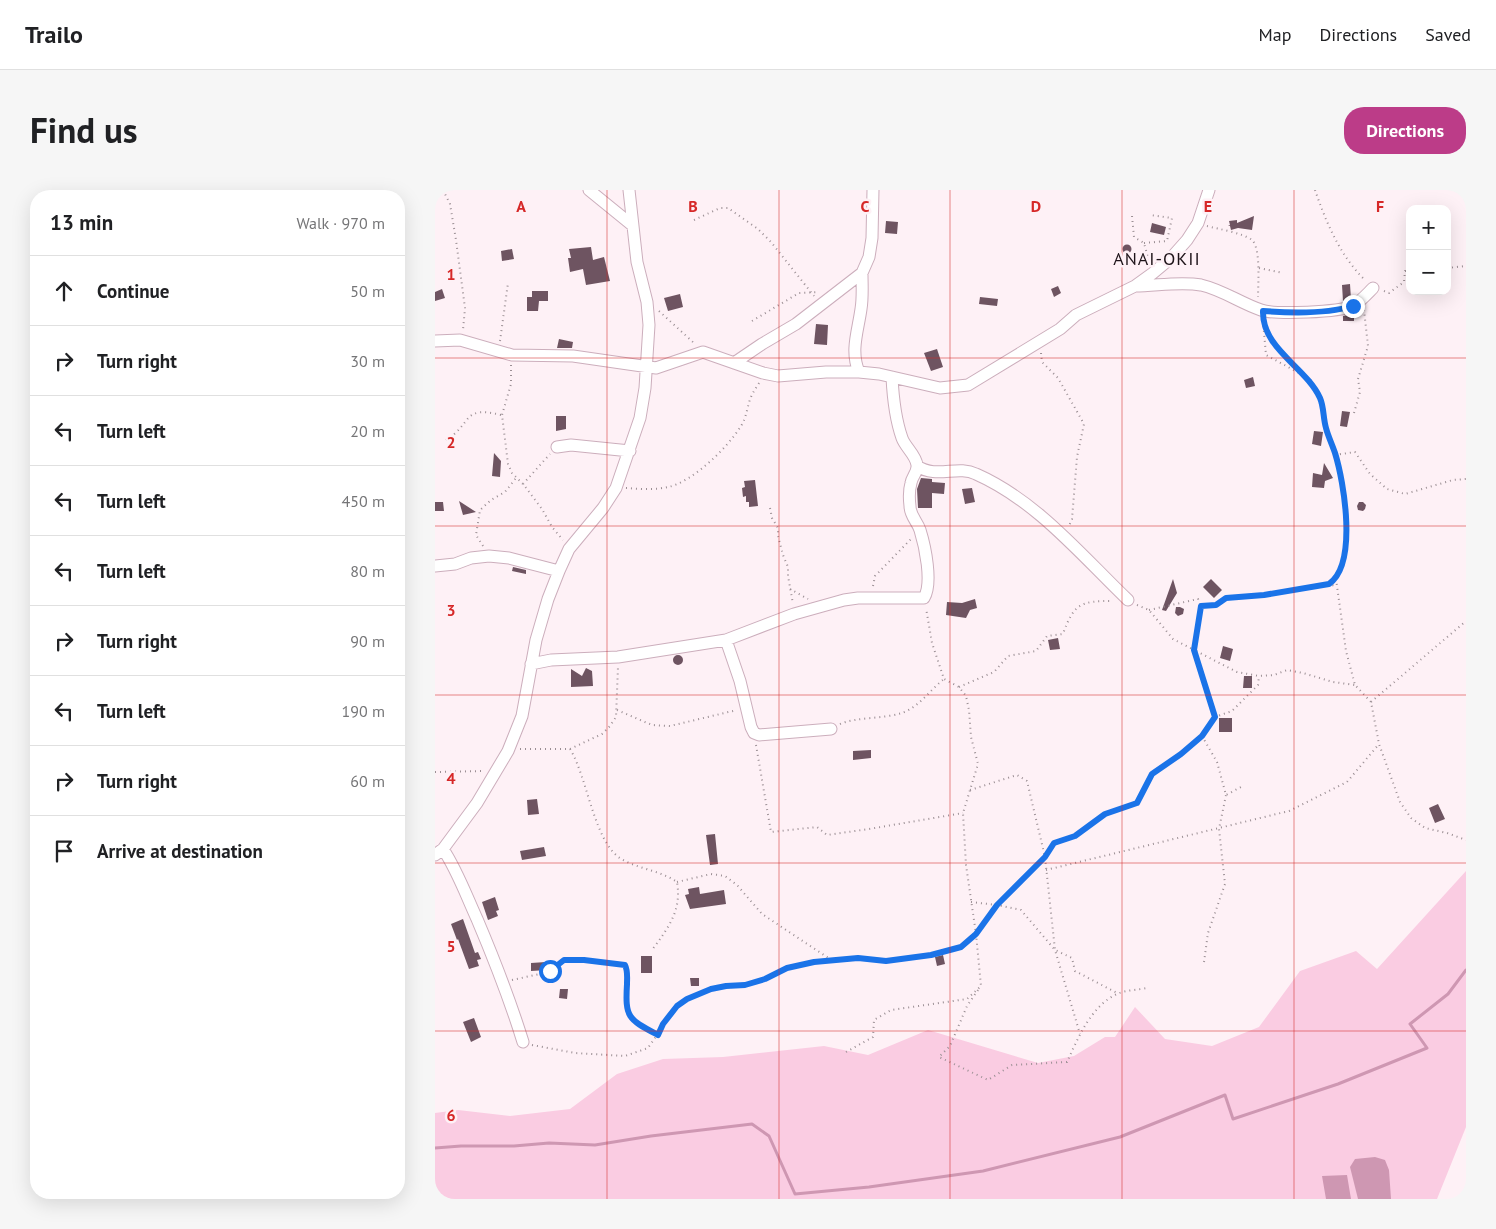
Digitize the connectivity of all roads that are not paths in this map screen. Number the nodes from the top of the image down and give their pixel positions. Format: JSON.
{"nodes":[{"id":1,"x":589,"y":190,"type":"edge"},
{"id":2,"x":629,"y":190,"type":"edge"},
{"id":3,"x":873,"y":190,"type":"edge"},
{"id":4,"x":1209,"y":190,"type":"edge"},
{"id":5,"x":632,"y":225,"type":"junction"},
{"id":6,"x":862,"y":273,"type":"junction"},
{"id":7,"x":1135,"y":286,"type":"junction"},
{"id":8,"x":1373,"y":288,"type":"road end"},
{"id":9,"x":435,"y":341,"type":"edge"},
{"id":10,"x":734,"y":363,"type":"junction"},
{"id":11,"x":647,"y":366,"type":"junction"},
{"id":12,"x":859,"y":372,"type":"junction"},
{"id":13,"x":892,"y":377,"type":"junction"},
{"id":14,"x":557,"y":447,"type":"road end"},
{"id":15,"x":629,"y":451,"type":"junction"},
{"id":16,"x":917,"y":466,"type":"junction"},
{"id":17,"x":435,"y":566,"type":"edge"},
{"id":18,"x":559,"y":571,"type":"junction"},
{"id":19,"x":1128,"y":600,"type":"road end"},
{"id":20,"x":726,"y":640,"type":"junction"},
{"id":21,"x":531,"y":664,"type":"junction"},
{"id":22,"x":831,"y":729,"type":"road end"},
{"id":23,"x":439,"y":852,"type":"edge"},
{"id":24,"x":523,"y":1042,"type":"road end"}],
"edges":[{"from":1,"to":5,"type":"street"},
{"from":2,"to":5,"type":"street"},
{"from":3,"to":6,"type":"street"},
{"from":4,"to":7,"type":"street"},
{"from":5,"to":11,"type":"street"},
{"from":6,"to":10,"type":"street"},
{"from":6,"to":12,"type":"street"},
{"from":7,"to":8,"type":"street"},
{"from":7,"to":13,"type":"street"},
{"from":9,"to":11,"type":"street"},
{"from":10,"to":11,"type":"street"},
{"from":10,"to":12,"type":"street"},
{"from":11,"to":15,"type":"street"},
{"from":12,"to":13,"type":"street"},
{"from":13,"to":16,"type":"street"},
{"from":14,"to":15,"type":"street"},
{"from":15,"to":18,"type":"street"},
{"from":16,"to":19,"type":"street"},
{"from":16,"to":20,"type":"street"},
{"from":17,"to":18,"type":"street"},
{"from":18,"to":21,"type":"street"},
{"from":20,"to":21,"type":"street"},
{"from":20,"to":22,"type":"street"},
{"from":21,"to":23,"type":"street"},
{"from":23,"to":24,"type":"street"}]}
